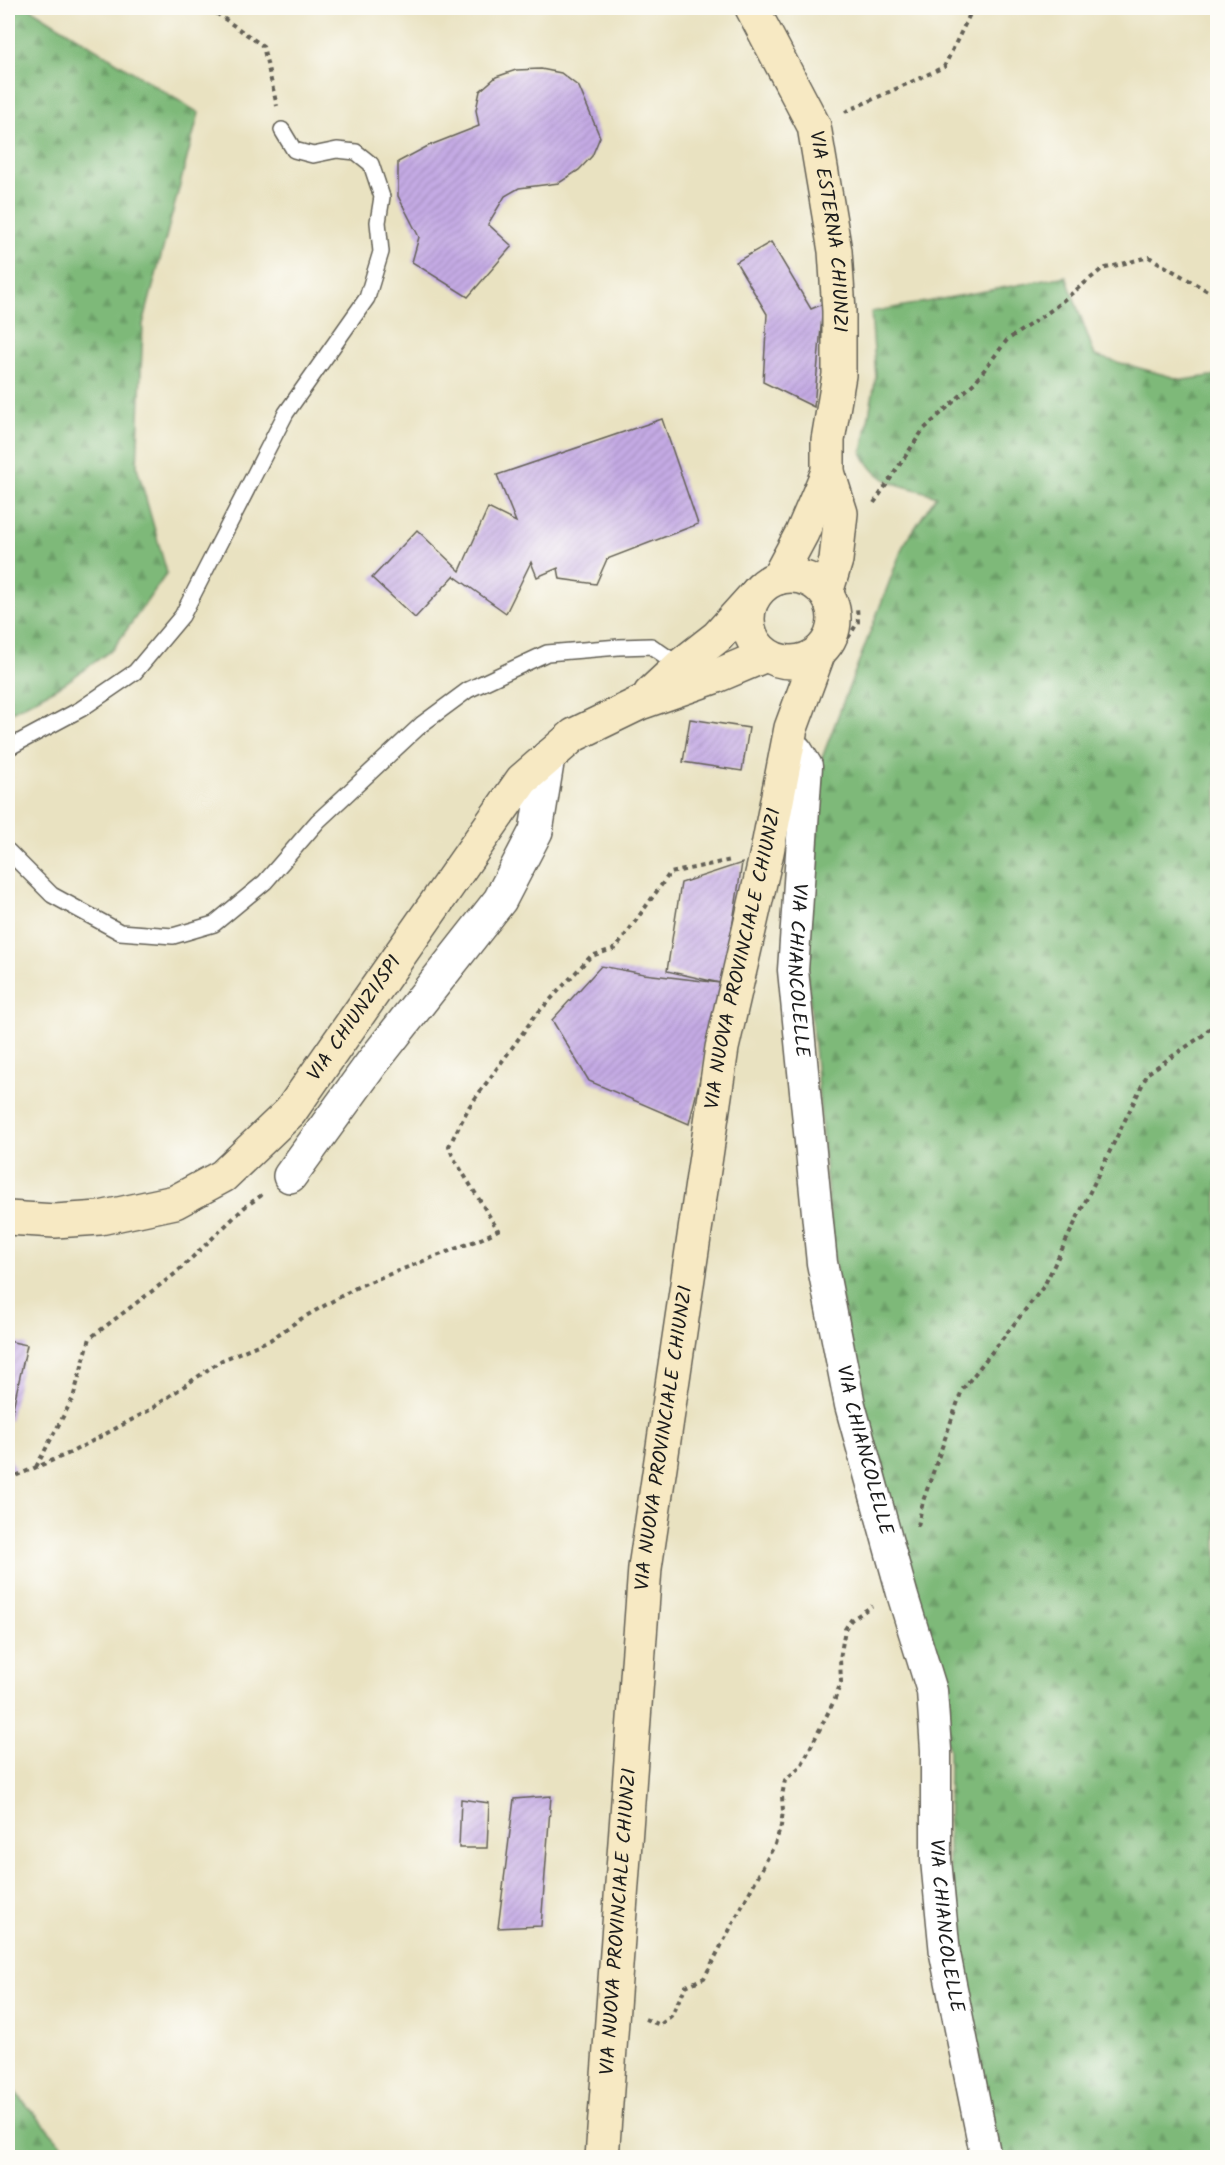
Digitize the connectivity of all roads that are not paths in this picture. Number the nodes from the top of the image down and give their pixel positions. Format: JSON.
{"nodes":[{"id":1,"x":752,"y":8,"type":"edge"},
{"id":2,"x":282,"y":130,"type":"road end"},
{"id":3,"x":828,"y":472,"type":"junction"},
{"id":4,"x":767,"y":586,"type":"junction"},
{"id":5,"x":826,"y":593,"type":"junction"},
{"id":6,"x":824,"y":645,"type":"junction"},
{"id":7,"x":770,"y":657,"type":"junction"},
{"id":8,"x":680,"y":666,"type":"junction"},
{"id":9,"x":640,"y":703,"type":"junction"},
{"id":10,"x":789,"y":736,"type":"junction"},
{"id":11,"x":8,"y":748,"type":"edge"},
{"id":12,"x":548,"y":757,"type":"junction"},
{"id":13,"x":8,"y":851,"type":"edge"},
{"id":14,"x":290,"y":1176,"type":"road end"},
{"id":15,"x":8,"y":1218,"type":"edge"},
{"id":16,"x":602,"y":2157,"type":"edge"},
{"id":17,"x":986,"y":2157,"type":"edge"}],
"edges":[{"from":1,"to":3,"type":"main road","name":"VIA ESTERNA CHIUNZI"},
{"from":2,"to":11,"type":"lane"},
{"from":3,"to":4,"type":"main road"},
{"from":3,"to":5,"type":"main road"},
{"from":4,"to":5,"type":"main road"},
{"from":4,"to":7,"type":"main road"},
{"from":4,"to":8,"type":"main road"},
{"from":5,"to":6,"type":"main road"},
{"from":6,"to":7,"type":"main road"},
{"from":6,"to":10,"type":"main road","name":"VIA NUOVA PROVINCIALE CHIUNZI"},
{"from":7,"to":9,"type":"main road"},
{"from":7,"to":10,"type":"main road"},
{"from":8,"to":9,"type":"main road"},
{"from":8,"to":13,"type":"lane"},
{"from":9,"to":12,"type":"main road","name":"VIA CHIUNZI/SP1"},
{"from":10,"to":16,"type":"main road","name":"VIA NUOVA PROVINCIALE CHIUNZI"},
{"from":10,"to":17,"type":"street","name":"VIA CHIANCOLELLE"},
{"from":12,"to":14,"type":"street"},
{"from":12,"to":15,"type":"main road","name":"VIA CHIUNZI/SP1"}]}
